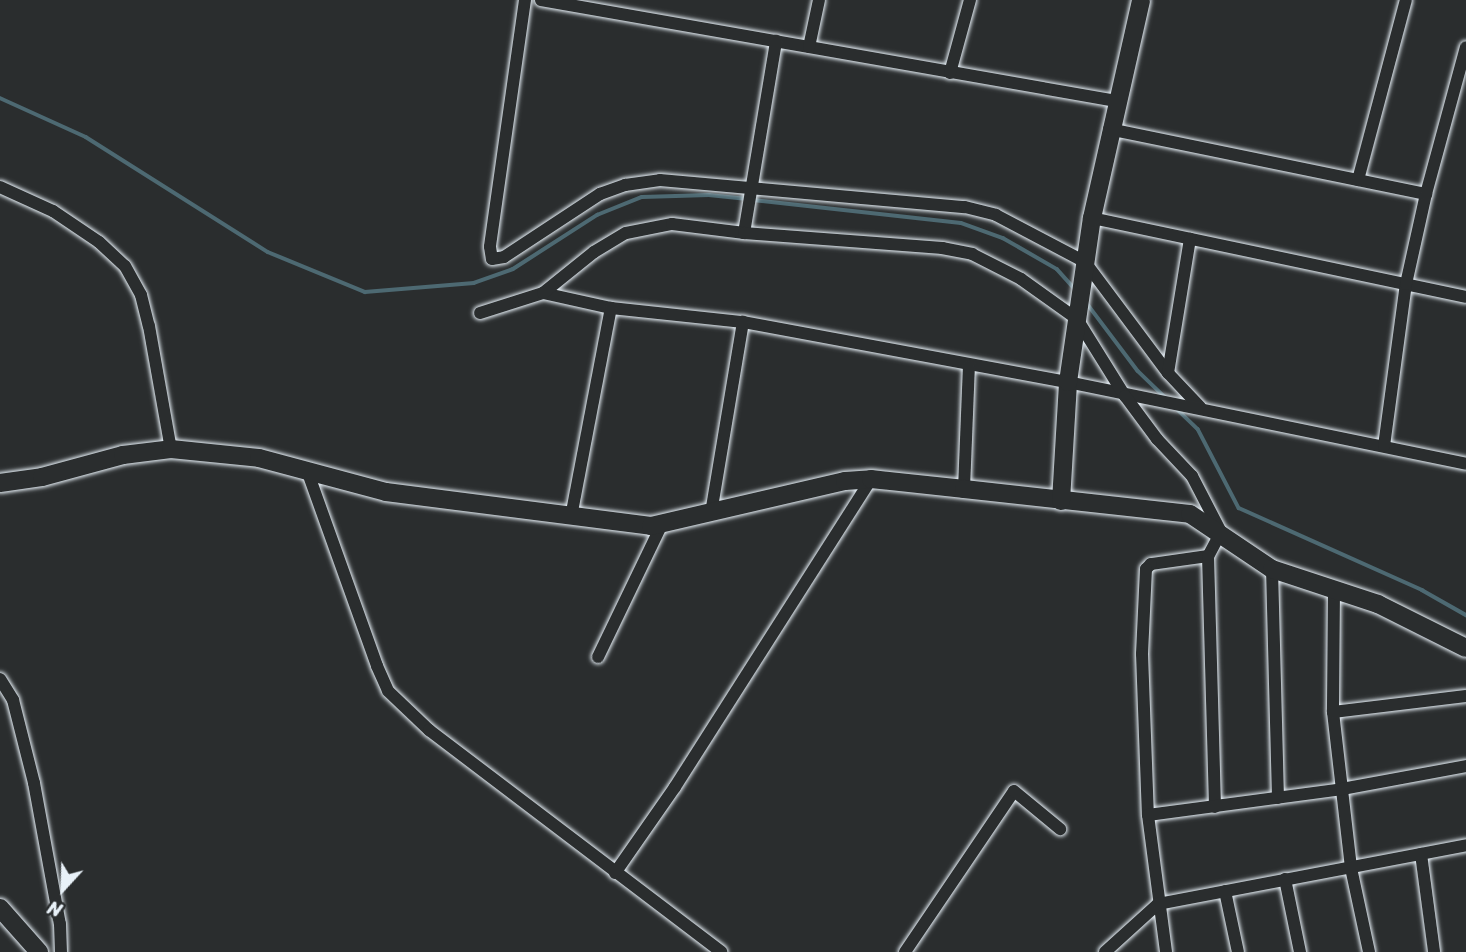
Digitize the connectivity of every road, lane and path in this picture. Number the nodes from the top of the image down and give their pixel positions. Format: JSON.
{"nodes":[{"id":1,"x":526,"y":0,"type":"edge"},
{"id":2,"x":541,"y":0,"type":"edge"},
{"id":3,"x":819,"y":0,"type":"edge"},
{"id":4,"x":970,"y":0,"type":"edge"},
{"id":5,"x":1141,"y":0,"type":"edge"},
{"id":6,"x":1406,"y":0,"type":"edge"},
{"id":7,"x":584,"y":4,"type":"edge"},
{"id":8,"x":776,"y":41,"type":"junction"},
{"id":9,"x":808,"y":47,"type":"junction"},
{"id":10,"x":1466,"y":47,"type":"edge"},
{"id":11,"x":950,"y":73,"type":"junction"},
{"id":12,"x":1116,"y":101,"type":"junction"},
{"id":13,"x":1110,"y":129,"type":"junction"},
{"id":14,"x":1358,"y":180,"type":"junction"},
{"id":15,"x":0,"y":187,"type":"edge"},
{"id":16,"x":750,"y":189,"type":"junction"},
{"id":17,"x":1426,"y":194,"type":"junction"},
{"id":18,"x":1092,"y":218,"type":"junction"},
{"id":19,"x":744,"y":233,"type":"junction"},
{"id":20,"x":1190,"y":239,"type":"junction"},
{"id":21,"x":1085,"y":268,"type":"junction"},
{"id":22,"x":1406,"y":284,"type":"junction"},
{"id":23,"x":543,"y":293,"type":"junction"},
{"id":24,"x":1466,"y":297,"type":"edge"},
{"id":25,"x":611,"y":308,"type":"junction"},
{"id":26,"x":480,"y":313,"type":"dead end"},
{"id":27,"x":1078,"y":313,"type":"junction"},
{"id":28,"x":743,"y":322,"type":"junction"},
{"id":29,"x":969,"y":366,"type":"junction"},
{"id":30,"x":1168,"y":373,"type":"junction"},
{"id":31,"x":1068,"y":382,"type":"junction"},
{"id":32,"x":1125,"y":397,"type":"junction"},
{"id":33,"x":1200,"y":407,"type":"junction"},
{"id":34,"x":1384,"y":446,"type":"junction"},
{"id":35,"x":171,"y":449,"type":"junction"},
{"id":36,"x":1466,"y":464,"type":"edge"},
{"id":37,"x":308,"y":473,"type":"junction"},
{"id":38,"x":871,"y":479,"type":"junction"},
{"id":39,"x":0,"y":483,"type":"edge"},
{"id":40,"x":964,"y":489,"type":"junction"},
{"id":41,"x":1061,"y":501,"type":"junction"},
{"id":42,"x":711,"y":513,"type":"junction"},
{"id":43,"x":571,"y":517,"type":"junction"},
{"id":44,"x":662,"y":524,"type":"junction"},
{"id":45,"x":1221,"y":532,"type":"junction"},
{"id":46,"x":1208,"y":556,"type":"junction"},
{"id":47,"x":1272,"y":569,"type":"junction"},
{"id":48,"x":1334,"y":590,"type":"junction"},
{"id":49,"x":1466,"y":648,"type":"edge"},
{"id":50,"x":598,"y":657,"type":"dead end"},
{"id":51,"x":0,"y":679,"type":"edge"},
{"id":52,"x":1466,"y":696,"type":"edge"},
{"id":53,"x":1333,"y":712,"type":"junction"},
{"id":54,"x":1466,"y":766,"type":"edge"},
{"id":55,"x":1342,"y":789,"type":"junction"},
{"id":56,"x":1278,"y":798,"type":"junction"},
{"id":57,"x":1215,"y":807,"type":"junction"},
{"id":58,"x":1148,"y":815,"type":"junction"},
{"id":59,"x":1060,"y":829,"type":"dead end"},
{"id":60,"x":1466,"y":845,"type":"edge"},
{"id":61,"x":1421,"y":854,"type":"junction"},
{"id":62,"x":1351,"y":868,"type":"junction"},
{"id":63,"x":615,"y":873,"type":"junction"},
{"id":64,"x":1285,"y":879,"type":"junction"},
{"id":65,"x":1225,"y":891,"type":"junction"},
{"id":66,"x":1158,"y":904,"type":"junction"},
{"id":67,"x":0,"y":908,"type":"edge"},
{"id":68,"x":39,"y":952,"type":"edge"},
{"id":69,"x":61,"y":952,"type":"edge"},
{"id":70,"x":721,"y":952,"type":"edge"},
{"id":71,"x":905,"y":952,"type":"edge"},
{"id":72,"x":1105,"y":952,"type":"edge"},
{"id":73,"x":1166,"y":952,"type":"edge"},
{"id":74,"x":1238,"y":952,"type":"edge"},
{"id":75,"x":1300,"y":952,"type":"edge"},
{"id":76,"x":1369,"y":952,"type":"edge"},
{"id":77,"x":1434,"y":952,"type":"edge"}],
"edges":[{"from":1,"to":16,"type":"street"},
{"from":2,"to":7,"type":"street"},
{"from":3,"to":9,"type":"street"},
{"from":4,"to":11,"type":"street"},
{"from":5,"to":12,"type":"street"},
{"from":6,"to":14,"type":"street"},
{"from":7,"to":8,"type":"street"},
{"from":8,"to":9,"type":"street"},
{"from":8,"to":16,"type":"street"},
{"from":9,"to":11,"type":"street"},
{"from":10,"to":17,"type":"street"},
{"from":11,"to":12,"type":"street"},
{"from":12,"to":13,"type":"street"},
{"from":13,"to":14,"type":"street"},
{"from":13,"to":18,"type":"street"},
{"from":14,"to":17,"type":"street"},
{"from":15,"to":35,"type":"street"},
{"from":16,"to":19,"type":"street"},
{"from":16,"to":21,"type":"street"},
{"from":17,"to":22,"type":"street"},
{"from":18,"to":20,"type":"street"},
{"from":18,"to":21,"type":"street"},
{"from":19,"to":23,"type":"street"},
{"from":19,"to":27,"type":"street"},
{"from":20,"to":22,"type":"street"},
{"from":20,"to":30,"type":"street"},
{"from":21,"to":27,"type":"street"},
{"from":21,"to":30,"type":"street"},
{"from":22,"to":24,"type":"street"},
{"from":22,"to":34,"type":"street"},
{"from":23,"to":25,"type":"street"},
{"from":23,"to":26,"type":"street"},
{"from":25,"to":28,"type":"street"},
{"from":25,"to":43,"type":"street"},
{"from":27,"to":31,"type":"street"},
{"from":27,"to":32,"type":"street"},
{"from":28,"to":29,"type":"street"},
{"from":28,"to":42,"type":"street"},
{"from":29,"to":31,"type":"street"},
{"from":29,"to":40,"type":"street"},
{"from":30,"to":33,"type":"street"},
{"from":31,"to":32,"type":"street"},
{"from":31,"to":41,"type":"street"},
{"from":32,"to":33,"type":"street"},
{"from":32,"to":45,"type":"street"},
{"from":33,"to":34,"type":"street"},
{"from":34,"to":36,"type":"street"},
{"from":35,"to":37,"type":"street"},
{"from":35,"to":39,"type":"street"},
{"from":37,"to":43,"type":"street"},
{"from":37,"to":63,"type":"street"},
{"from":38,"to":40,"type":"street"},
{"from":38,"to":42,"type":"street"},
{"from":38,"to":63,"type":"street"},
{"from":40,"to":41,"type":"street"},
{"from":41,"to":45,"type":"street"},
{"from":42,"to":44,"type":"street"},
{"from":43,"to":44,"type":"street"},
{"from":44,"to":50,"type":"street"},
{"from":45,"to":46,"type":"street"},
{"from":45,"to":47,"type":"street"},
{"from":46,"to":57,"type":"street"},
{"from":46,"to":58,"type":"street"},
{"from":47,"to":48,"type":"street"},
{"from":47,"to":56,"type":"street"},
{"from":48,"to":49,"type":"street"},
{"from":48,"to":53,"type":"street"},
{"from":51,"to":69,"type":"street"},
{"from":52,"to":53,"type":"street"},
{"from":53,"to":55,"type":"street"},
{"from":54,"to":55,"type":"street"},
{"from":55,"to":56,"type":"street"},
{"from":55,"to":62,"type":"street"},
{"from":56,"to":57,"type":"street"},
{"from":57,"to":58,"type":"street"},
{"from":58,"to":66,"type":"street"},
{"from":59,"to":71,"type":"street"},
{"from":60,"to":61,"type":"street"},
{"from":61,"to":62,"type":"street"},
{"from":61,"to":77,"type":"street"},
{"from":62,"to":64,"type":"street"},
{"from":62,"to":76,"type":"street"},
{"from":63,"to":70,"type":"street"},
{"from":64,"to":65,"type":"street"},
{"from":64,"to":75,"type":"street"},
{"from":65,"to":66,"type":"street"},
{"from":65,"to":74,"type":"street"},
{"from":66,"to":72,"type":"street"},
{"from":66,"to":73,"type":"street"},
{"from":67,"to":68,"type":"street"}]}
